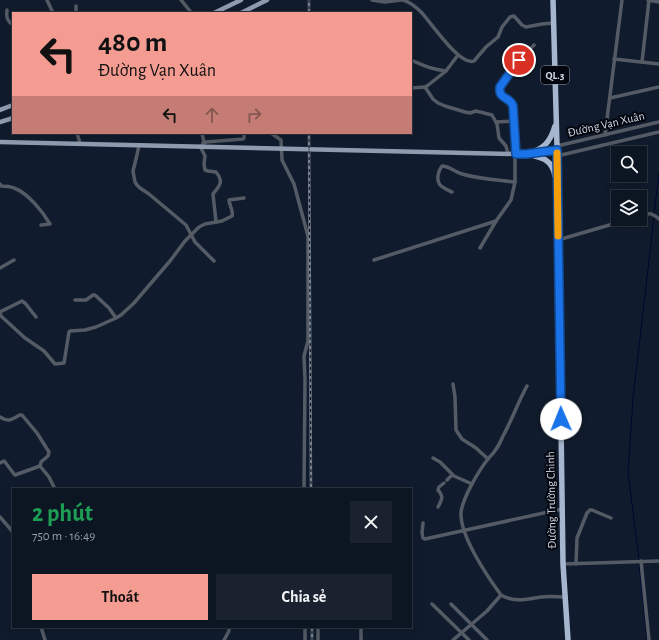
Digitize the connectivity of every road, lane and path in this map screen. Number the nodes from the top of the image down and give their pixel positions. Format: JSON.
{"nodes":[{"id":1,"x":47,"y":0,"type":"edge"},
{"id":2,"x":181,"y":0,"type":"edge"},
{"id":3,"x":241,"y":0,"type":"edge"},
{"id":4,"x":267,"y":0,"type":"edge"},
{"id":5,"x":372,"y":0,"type":"edge"},
{"id":6,"x":405,"y":0,"type":"edge"},
{"id":7,"x":553,"y":0,"type":"edge"},
{"id":8,"x":622,"y":0,"type":"edge"},
{"id":9,"x":648,"y":0,"type":"edge"},
{"id":10,"x":659,"y":2,"type":"edge"},
{"id":11,"x":76,"y":6,"type":"dead end"},
{"id":12,"x":7,"y":10,"type":"dead end"},
{"id":13,"x":190,"y":11,"type":"dead end"},
{"id":14,"x":53,"y":12,"type":"edge"},
{"id":15,"x":76,"y":12,"type":"edge"},
{"id":16,"x":216,"y":12,"type":"edge"},
{"id":17,"x":243,"y":12,"type":"edge"},
{"id":18,"x":553,"y":23,"type":"junction"},
{"id":19,"x":12,"y":24,"type":"edge"},
{"id":20,"x":534,"y":45,"type":"dead end"},
{"id":21,"x":458,"y":55,"type":"junction"},
{"id":22,"x":614,"y":59,"type":"junction"},
{"id":23,"x":412,"y":60,"type":"edge"},
{"id":24,"x":642,"y":62,"type":"junction"},
{"id":25,"x":659,"y":64,"type":"edge"},
{"id":26,"x":446,"y":71,"type":"junction"},
{"id":27,"x":659,"y":87,"type":"edge"},
{"id":28,"x":412,"y":88,"type":"edge"},
{"id":29,"x":425,"y":88,"type":"junction"},
{"id":30,"x":610,"y":98,"type":"junction"},
{"id":31,"x":12,"y":105,"type":"edge"},
{"id":32,"x":0,"y":110,"type":"edge"},
{"id":33,"x":12,"y":118,"type":"edge"},
{"id":34,"x":556,"y":120,"type":"junction"},
{"id":35,"x":515,"y":121,"type":"junction"},
{"id":36,"x":0,"y":122,"type":"edge"},
{"id":37,"x":496,"y":122,"type":"junction"},
{"id":38,"x":659,"y":122,"type":"edge"},
{"id":39,"x":659,"y":132,"type":"edge"},
{"id":40,"x":77,"y":134,"type":"edge"},
{"id":41,"x":202,"y":134,"type":"edge"},
{"id":42,"x":244,"y":134,"type":"edge"},
{"id":43,"x":272,"y":134,"type":"edge"},
{"id":44,"x":605,"y":135,"type":"junction"},
{"id":45,"x":0,"y":142,"type":"edge"},
{"id":46,"x":80,"y":143,"type":"junction"},
{"id":47,"x":202,"y":144,"type":"junction"},
{"id":48,"x":139,"y":145,"type":"junction"},
{"id":49,"x":557,"y":151,"type":"junction"},
{"id":50,"x":508,"y":154,"type":"junction"},
{"id":51,"x":516,"y":154,"type":"junction"},
{"id":52,"x":526,"y":154,"type":"junction"},
{"id":53,"x":515,"y":182,"type":"junction"},
{"id":54,"x":0,"y":184,"type":"edge"},
{"id":55,"x":557,"y":190,"type":"junction"},
{"id":56,"x":452,"y":192,"type":"dead end"},
{"id":57,"x":244,"y":198,"type":"dead end"},
{"id":58,"x":647,"y":214,"type":"edge"},
{"id":59,"x":659,"y":219,"type":"edge"},
{"id":60,"x":496,"y":220,"type":"junction"},
{"id":61,"x":216,"y":222,"type":"junction"},
{"id":62,"x":41,"y":225,"type":"dead end"},
{"id":63,"x":611,"y":225,"type":"edge"},
{"id":64,"x":191,"y":235,"type":"junction"},
{"id":65,"x":558,"y":240,"type":"junction"},
{"id":66,"x":480,"y":248,"type":"dead end"},
{"id":67,"x":14,"y":260,"type":"dead end"},
{"id":68,"x":374,"y":260,"type":"dead end"},
{"id":69,"x":214,"y":261,"type":"dead end"},
{"id":70,"x":0,"y":268,"type":"edge"},
{"id":71,"x":75,"y":300,"type":"dead end"},
{"id":72,"x":0,"y":313,"type":"edge"},
{"id":73,"x":36,"y":317,"type":"dead end"},
{"id":74,"x":116,"y":318,"type":"junction"},
{"id":75,"x":453,"y":384,"type":"dead end"},
{"id":76,"x":527,"y":386,"type":"dead end"},
{"id":77,"x":0,"y":417,"type":"edge"},
{"id":78,"x":433,"y":458,"type":"dead end"},
{"id":79,"x":488,"y":459,"type":"junction"},
{"id":80,"x":0,"y":463,"type":"edge"},
{"id":81,"x":40,"y":466,"type":"junction"},
{"id":82,"x":452,"y":475,"type":"junction"},
{"id":83,"x":447,"y":480,"type":"dead end"},
{"id":84,"x":444,"y":484,"type":"dead end"},
{"id":85,"x":472,"y":484,"type":"junction"},
{"id":86,"x":55,"y":488,"type":"edge"},
{"id":87,"x":304,"y":488,"type":"edge"},
{"id":88,"x":438,"y":507,"type":"dead end"},
{"id":89,"x":562,"y":508,"type":"junction"},
{"id":90,"x":0,"y":517,"type":"edge"},
{"id":91,"x":611,"y":518,"type":"dead end"},
{"id":92,"x":423,"y":523,"type":"dead end"},
{"id":93,"x":464,"y":530,"type":"junction"},
{"id":94,"x":12,"y":531,"type":"edge"},
{"id":95,"x":641,"y":561,"type":"junction"},
{"id":96,"x":659,"y":561,"type":"edge"},
{"id":97,"x":563,"y":564,"type":"junction"},
{"id":98,"x":576,"y":564,"type":"junction"},
{"id":99,"x":501,"y":594,"type":"junction"},
{"id":100,"x":566,"y":597,"type":"junction"},
{"id":101,"x":432,"y":604,"type":"dead end"},
{"id":102,"x":451,"y":604,"type":"dead end"},
{"id":103,"x":472,"y":624,"type":"junction"},
{"id":104,"x":41,"y":628,"type":"edge"},
{"id":105,"x":229,"y":628,"type":"edge"},
{"id":106,"x":305,"y":628,"type":"edge"},
{"id":107,"x":318,"y":628,"type":"edge"},
{"id":108,"x":361,"y":628,"type":"edge"},
{"id":109,"x":462,"y":633,"type":"junction"},
{"id":110,"x":45,"y":640,"type":"edge"},
{"id":111,"x":224,"y":640,"type":"edge"},
{"id":112,"x":305,"y":640,"type":"edge"},
{"id":113,"x":318,"y":640,"type":"edge"},
{"id":114,"x":361,"y":640,"type":"edge"},
{"id":115,"x":453,"y":640,"type":"edge"},
{"id":116,"x":469,"y":640,"type":"edge"},
{"id":117,"x":487,"y":640,"type":"edge"},
{"id":118,"x":568,"y":640,"type":"edge"},
{"id":119,"x":649,"y":640,"type":"edge"}],
"edges":[{"from":1,"to":14,"type":"street"},
{"from":2,"to":13,"type":"street"},
{"from":3,"to":16,"type":"main road"},
{"from":4,"to":17,"type":"main road"},
{"from":5,"to":6,"type":"street"},
{"from":6,"to":21,"type":"street"},
{"from":7,"to":18,"type":"highway","name":"Đường Trường Chinh","number":"QL.3"},
{"from":8,"to":22,"type":"street"},
{"from":9,"to":10,"type":"street"},
{"from":9,"to":24,"type":"street"},
{"from":11,"to":15,"type":"street"},
{"from":12,"to":19,"type":"street"},
{"from":18,"to":21,"type":"street"},
{"from":18,"to":34,"type":"highway","name":"Đường Trường Chinh","number":"QL.3"},
{"from":20,"to":35,"type":"street"},
{"from":21,"to":26,"type":"street"},
{"from":22,"to":24,"type":"street"},
{"from":22,"to":30,"type":"street"},
{"from":23,"to":26,"type":"street"},
{"from":24,"to":25,"type":"street"},
{"from":26,"to":29,"type":"street"},
{"from":27,"to":30,"type":"street"},
{"from":28,"to":29,"type":"street"},
{"from":29,"to":37,"type":"street"},
{"from":30,"to":44,"type":"street"},
{"from":31,"to":32,"type":"main road"},
{"from":33,"to":36,"type":"main road"},
{"from":34,"to":49,"type":"highway","name":"Đường Trường Chinh","number":"QL.3"},
{"from":34,"to":52,"type":"highway"},
{"from":35,"to":37,"type":"street"},
{"from":35,"to":51,"type":"street"},
{"from":37,"to":50,"type":"street"},
{"from":38,"to":44,"type":"street","name":"Đường Vạn Xuân"},
{"from":39,"to":49,"type":"street","name":"Đường Vạn Xuân"},
{"from":40,"to":46,"type":"street"},
{"from":41,"to":47,"type":"street"},
{"from":42,"to":47,"type":"street"},
{"from":43,"to":87,"type":"street"},
{"from":44,"to":49,"type":"street","name":"Đường Vạn Xuân"},
{"from":45,"to":46,"type":"main road","name":"Đường Vạn Xuân"},
{"from":46,"to":48,"type":"main road","name":"Đường Vạn Xuân"},
{"from":47,"to":48,"type":"main road","name":"Đường Vạn Xuân"},
{"from":47,"to":50,"type":"main road","name":"Đường Vạn Xuân"},
{"from":47,"to":61,"type":"street"},
{"from":48,"to":64,"type":"street"},
{"from":49,"to":52,"type":"main road","name":"Đường Vạn Xuân"},
{"from":49,"to":55,"type":"highway","name":"Đường Trường Chinh","number":"QL.3"},
{"from":50,"to":51,"type":"main road","name":"Đường Vạn Xuân"},
{"from":51,"to":52,"type":"main road","name":"Đường Vạn Xuân"},
{"from":51,"to":53,"type":"street"},
{"from":52,"to":55,"type":"highway"},
{"from":53,"to":56,"type":"street"},
{"from":53,"to":60,"type":"street"},
{"from":54,"to":62,"type":"street"},
{"from":55,"to":65,"type":"highway","name":"Đường Trường Chinh","number":"QL.3"},
{"from":57,"to":61,"type":"street"},
{"from":58,"to":59,"type":"street"},
{"from":60,"to":66,"type":"street"},
{"from":60,"to":68,"type":"street"},
{"from":61,"to":64,"type":"street"},
{"from":63,"to":65,"type":"street"},
{"from":64,"to":69,"type":"street"},
{"from":64,"to":74,"type":"street"},
{"from":65,"to":89,"type":"highway","name":"Đường Trường Chinh","number":"QL.3"},
{"from":67,"to":70,"type":"street"},
{"from":71,"to":74,"type":"street"},
{"from":72,"to":73,"type":"street"},
{"from":72,"to":74,"type":"street"},
{"from":75,"to":79,"type":"street"},
{"from":76,"to":79,"type":"street"},
{"from":77,"to":81,"type":"street"},
{"from":78,"to":82,"type":"street"},
{"from":79,"to":85,"type":"street"},
{"from":80,"to":81,"type":"street"},
{"from":81,"to":86,"type":"street"},
{"from":82,"to":83,"type":"street"},
{"from":82,"to":85,"type":"street"},
{"from":84,"to":88,"type":"street"},
{"from":85,"to":93,"type":"street"},
{"from":89,"to":93,"type":"street"},
{"from":89,"to":97,"type":"highway","name":"Đường Trường Chinh","number":"QL.3"},
{"from":90,"to":94,"type":"street"},
{"from":91,"to":98,"type":"street"},
{"from":92,"to":93,"type":"street"},
{"from":93,"to":99,"type":"street"},
{"from":95,"to":96,"type":"street"},
{"from":95,"to":98,"type":"street"},
{"from":95,"to":119,"type":"street"},
{"from":97,"to":98,"type":"street"},
{"from":97,"to":100,"type":"highway","name":"Đường Trường Chinh","number":"QL.3"},
{"from":99,"to":100,"type":"street"},
{"from":99,"to":103,"type":"street"},
{"from":100,"to":118,"type":"highway","name":"Đường Trường Chinh","number":"QL.3"},
{"from":101,"to":109,"type":"street"},
{"from":102,"to":103,"type":"street"},
{"from":103,"to":109,"type":"street"},
{"from":103,"to":117,"type":"street"},
{"from":104,"to":110,"type":"street"},
{"from":105,"to":111,"type":"street"},
{"from":106,"to":112,"type":"street"},
{"from":107,"to":113,"type":"street"},
{"from":108,"to":114,"type":"street"},
{"from":109,"to":115,"type":"street"},
{"from":109,"to":116,"type":"street"}]}
